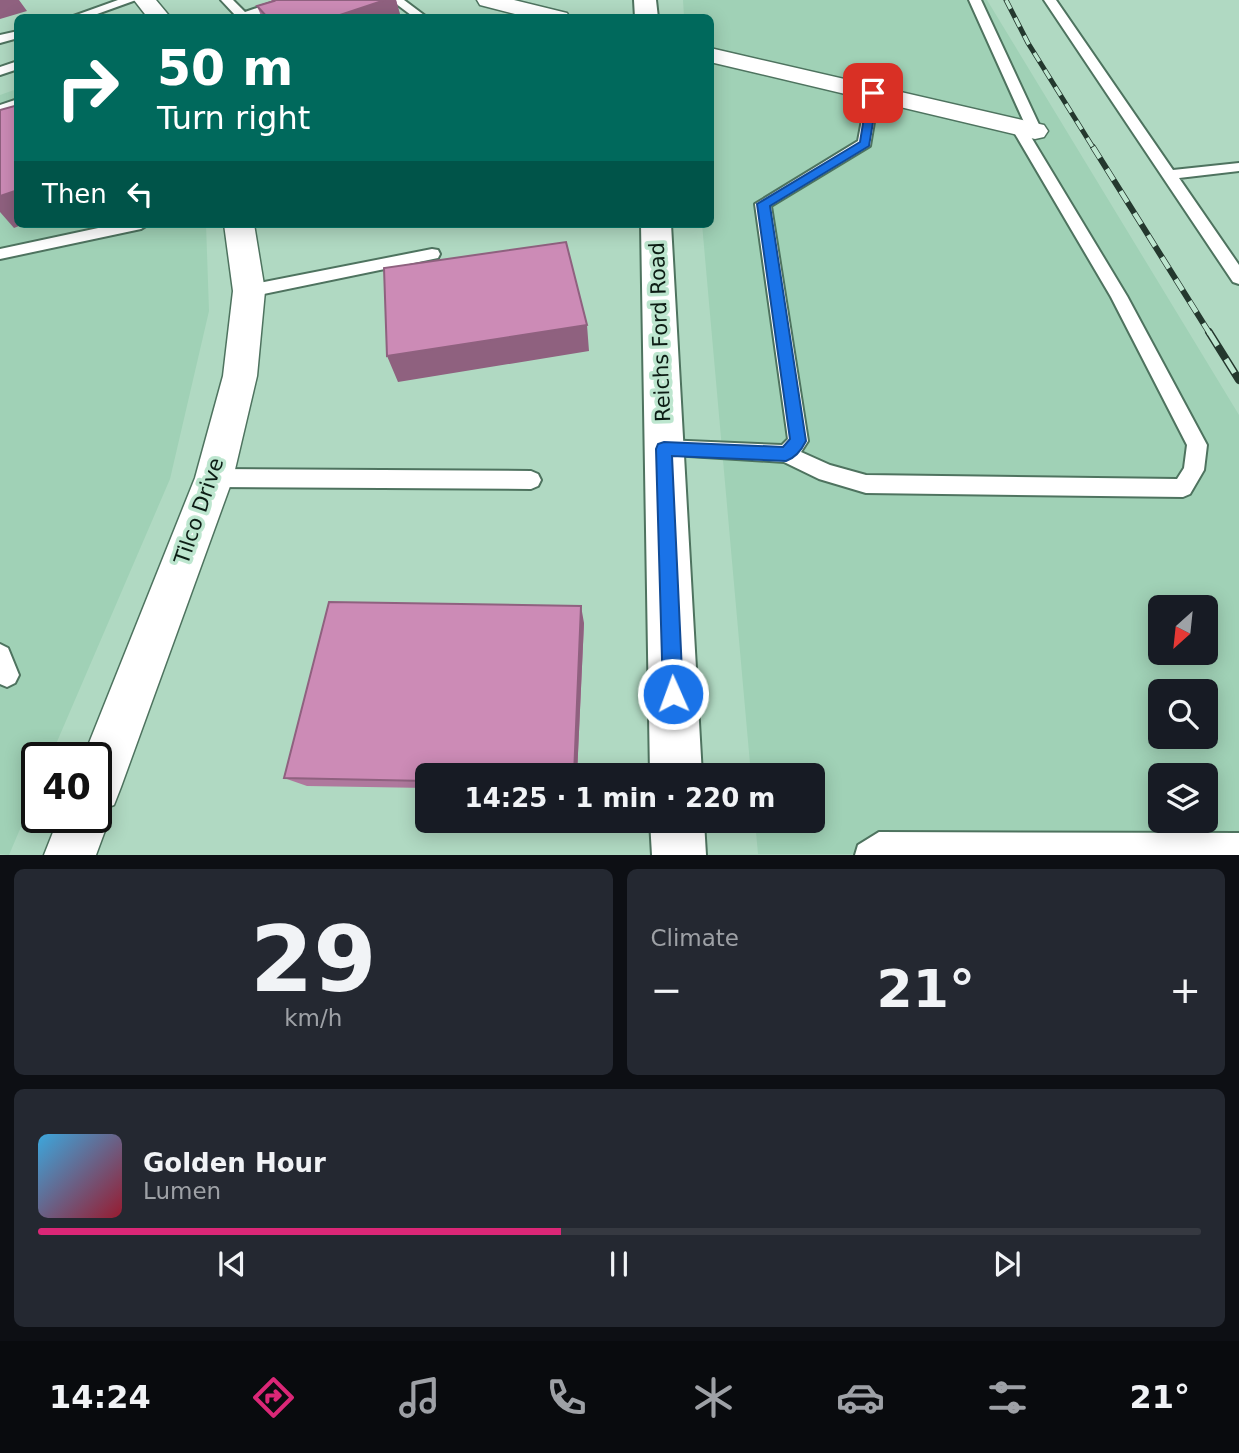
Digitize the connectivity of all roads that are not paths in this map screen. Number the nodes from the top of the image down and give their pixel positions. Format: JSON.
{"nodes":[{"id":1,"x":130,"y":0,"type":"edge"},
{"id":2,"x":145,"y":0,"type":"edge"},
{"id":3,"x":227,"y":0,"type":"edge"},
{"id":4,"x":291,"y":0,"type":"edge"},
{"id":5,"x":397,"y":0,"type":"edge"},
{"id":6,"x":488,"y":0,"type":"edge"},
{"id":7,"x":975,"y":0,"type":"edge"},
{"id":8,"x":1050,"y":0,"type":"edge"},
{"id":9,"x":78,"y":14,"type":"edge"},
{"id":10,"x":157,"y":14,"type":"edge"},
{"id":11,"x":238,"y":14,"type":"edge"},
{"id":12,"x":249,"y":14,"type":"edge"},
{"id":13,"x":416,"y":14,"type":"edge"},
{"id":14,"x":543,"y":14,"type":"edge"},
{"id":15,"x":714,"y":56,"type":"edge"},
{"id":16,"x":873,"y":93,"type":"junction"},
{"id":17,"x":1027,"y":129,"type":"junction"},
{"id":18,"x":1239,"y":167,"type":"edge"},
{"id":19,"x":1167,"y":175,"type":"junction"},
{"id":20,"x":122,"y":228,"type":"edge"},
{"id":21,"x":240,"y":228,"type":"edge"},
{"id":22,"x":656,"y":228,"type":"edge"},
{"id":23,"x":0,"y":254,"type":"edge"},
{"id":24,"x":432,"y":254,"type":"dead end"},
{"id":25,"x":1239,"y":278,"type":"edge"},
{"id":26,"x":249,"y":290,"type":"junction"},
{"id":27,"x":664,"y":449,"type":"junction"},
{"id":28,"x":786,"y":454,"type":"junction"},
{"id":29,"x":214,"y":478,"type":"junction"},
{"id":30,"x":531,"y":480,"type":"dead end"},
{"id":31,"x":112,"y":745,"type":"edge"},
{"id":32,"x":676,"y":763,"type":"edge"},
{"id":33,"x":79,"y":833,"type":"edge"},
{"id":34,"x":678,"y":833,"type":"edge"},
{"id":35,"x":1239,"y":847,"type":"edge"},
{"id":36,"x":70,"y":855,"type":"edge"},
{"id":37,"x":679,"y":855,"type":"edge"},
{"id":38,"x":868,"y":855,"type":"edge"}],
"edges":[{"from":1,"to":9,"type":"lane"},
{"from":2,"to":10,"type":"street"},
{"from":3,"to":11,"type":"lane"},
{"from":4,"to":12,"type":"lane"},
{"from":5,"to":13,"type":"lane"},
{"from":6,"to":14,"type":"street"},
{"from":7,"to":17,"type":"lane"},
{"from":8,"to":19,"type":"lane"},
{"from":15,"to":16,"type":"street"},
{"from":16,"to":17,"type":"street"},
{"from":16,"to":28,"type":"lane"},
{"from":17,"to":28,"type":"lane"},
{"from":18,"to":19,"type":"lane"},
{"from":19,"to":25,"type":"lane"},
{"from":20,"to":23,"type":"lane"},
{"from":21,"to":26,"type":"street","name":"Tilco Drive"},
{"from":22,"to":27,"type":"street","name":"Reichs Ford Road"},
{"from":24,"to":26,"type":"lane"},
{"from":26,"to":29,"type":"street","name":"Tilco Drive"},
{"from":27,"to":28,"type":"lane"},
{"from":27,"to":32,"type":"street","name":"Reichs Ford Road"},
{"from":29,"to":30,"type":"lane"},
{"from":29,"to":31,"type":"street","name":"Tilco Drive"},
{"from":33,"to":36,"type":"street"},
{"from":34,"to":37,"type":"street"},
{"from":35,"to":38,"type":"lane"}]}
